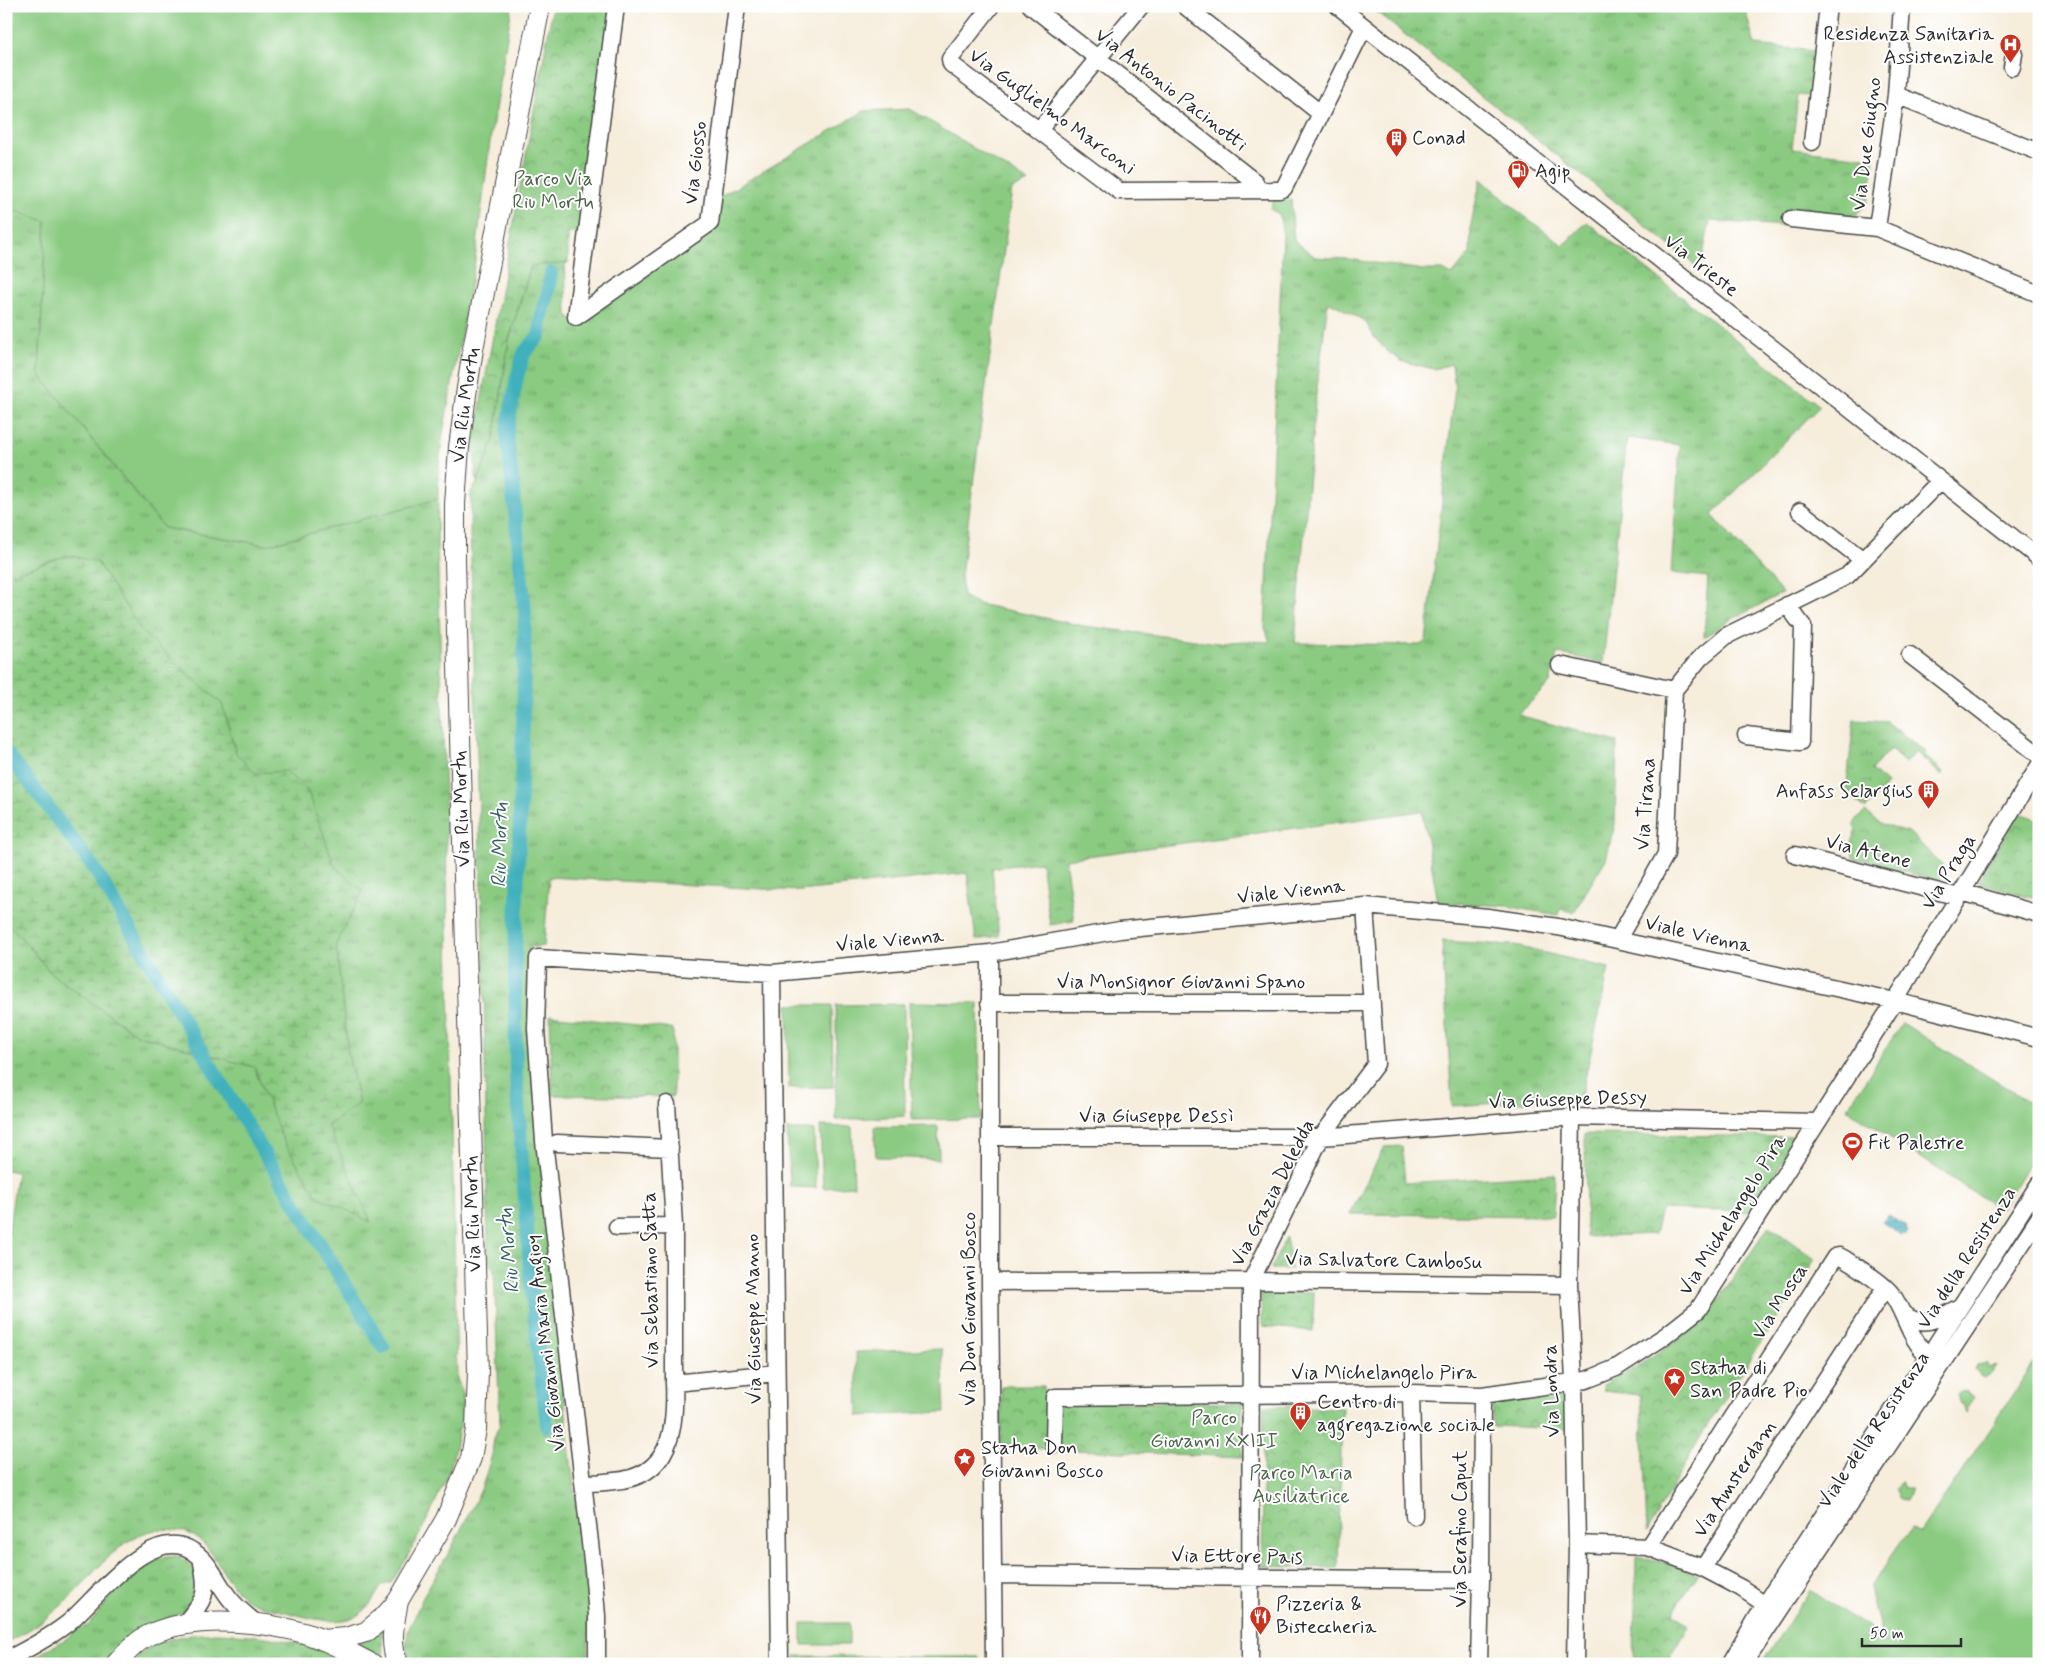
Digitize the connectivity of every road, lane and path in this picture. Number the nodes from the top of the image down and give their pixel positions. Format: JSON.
{"nodes":[{"id":1,"x":540,"y":6,"type":"edge"},
{"id":2,"x":616,"y":6,"type":"edge"},
{"id":3,"x":738,"y":6,"type":"edge"},
{"id":4,"x":991,"y":6,"type":"edge"},
{"id":5,"x":1031,"y":6,"type":"edge"},
{"id":6,"x":1141,"y":6,"type":"edge"},
{"id":7,"x":1185,"y":6,"type":"edge"},
{"id":8,"x":1338,"y":6,"type":"edge"},
{"id":9,"x":1828,"y":6,"type":"edge"},
{"id":10,"x":1902,"y":6,"type":"edge"},
{"id":11,"x":1364,"y":27,"type":"junction"},
{"id":12,"x":1098,"y":60,"type":"junction"},
{"id":13,"x":1896,"y":95,"type":"junction"},
{"id":14,"x":1320,"y":113,"type":"junction"},
{"id":15,"x":1039,"y":130,"type":"junction"},
{"id":16,"x":1812,"y":142,"type":"dead end"},
{"id":17,"x":2039,"y":152,"type":"edge"},
{"id":18,"x":1257,"y":190,"type":"junction"},
{"id":19,"x":1791,"y":219,"type":"dead end"},
{"id":20,"x":1877,"y":228,"type":"junction"},
{"id":21,"x":2039,"y":294,"type":"edge"},
{"id":22,"x":1940,"y":481,"type":"junction"},
{"id":23,"x":1800,"y":511,"type":"dead end"},
{"id":24,"x":2039,"y":558,"type":"edge"},
{"id":25,"x":1863,"y":560,"type":"junction"},
{"id":26,"x":1787,"y":605,"type":"junction"},
{"id":27,"x":1910,"y":656,"type":"dead end"},
{"id":28,"x":1560,"y":665,"type":"dead end"},
{"id":29,"x":1674,"y":690,"type":"junction"},
{"id":30,"x":1746,"y":736,"type":"dead end"},
{"id":31,"x":2039,"y":756,"type":"edge"},
{"id":32,"x":2039,"y":766,"type":"edge"},
{"id":33,"x":1795,"y":855,"type":"dead end"},
{"id":34,"x":1960,"y":894,"type":"junction"},
{"id":35,"x":1365,"y":906,"type":"junction"},
{"id":36,"x":2039,"y":914,"type":"edge"},
{"id":37,"x":1618,"y":939,"type":"junction"},
{"id":38,"x":990,"y":953,"type":"junction"},
{"id":39,"x":538,"y":958,"type":"joint"},
{"id":40,"x":772,"y":973,"type":"junction"},
{"id":41,"x":1894,"y":1000,"type":"junction"},
{"id":42,"x":989,"y":1003,"type":"junction"},
{"id":43,"x":1372,"y":1003,"type":"junction"},
{"id":44,"x":2039,"y":1038,"type":"edge"},
{"id":45,"x":667,"y":1104,"type":"dead end"},
{"id":46,"x":1572,"y":1117,"type":"junction"},
{"id":47,"x":1816,"y":1122,"type":"junction"},
{"id":48,"x":991,"y":1137,"type":"junction"},
{"id":49,"x":1321,"y":1137,"type":"junction"},
{"id":50,"x":557,"y":1143,"type":"dead end"},
{"id":51,"x":670,"y":1148,"type":"junction"},
{"id":52,"x":2039,"y":1184,"type":"edge"},
{"id":53,"x":2039,"y":1218,"type":"edge"},
{"id":54,"x":674,"y":1226,"type":"junction"},
{"id":55,"x":617,"y":1227,"type":"dead end"},
{"id":56,"x":1251,"y":1281,"type":"junction"},
{"id":57,"x":990,"y":1282,"type":"junction"},
{"id":58,"x":1569,"y":1285,"type":"junction"},
{"id":59,"x":1885,"y":1288,"type":"junction"},
{"id":60,"x":1961,"y":1305,"type":"junction"},
{"id":61,"x":1902,"y":1313,"type":"junction"},
{"id":62,"x":1929,"y":1355,"type":"junction"},
{"id":63,"x":776,"y":1373,"type":"junction"},
{"id":64,"x":1574,"y":1380,"type":"junction"},
{"id":65,"x":674,"y":1383,"type":"junction"},
{"id":66,"x":1411,"y":1393,"type":"junction"},
{"id":67,"x":1482,"y":1395,"type":"junction"},
{"id":68,"x":1251,"y":1396,"type":"junction"},
{"id":69,"x":1054,"y":1445,"type":"dead end"},
{"id":70,"x":584,"y":1482,"type":"junction"},
{"id":71,"x":1414,"y":1516,"type":"dead end"},
{"id":72,"x":1577,"y":1544,"type":"junction"},
{"id":73,"x":1648,"y":1547,"type":"junction"},
{"id":74,"x":201,"y":1558,"type":"junction"},
{"id":75,"x":1703,"y":1568,"type":"junction"},
{"id":76,"x":993,"y":1575,"type":"junction"},
{"id":77,"x":1250,"y":1578,"type":"junction"},
{"id":78,"x":1481,"y":1580,"type":"junction"},
{"id":79,"x":398,"y":1601,"type":"junction"},
{"id":80,"x":1765,"y":1604,"type":"junction"},
{"id":81,"x":256,"y":1623,"type":"junction"},
{"id":82,"x":182,"y":1625,"type":"junction"},
{"id":83,"x":323,"y":1640,"type":"junction"},
{"id":84,"x":6,"y":1660,"type":"edge"},
{"id":85,"x":116,"y":1664,"type":"edge"},
{"id":86,"x":372,"y":1664,"type":"edge"},
{"id":87,"x":398,"y":1664,"type":"edge"},
{"id":88,"x":597,"y":1664,"type":"edge"},
{"id":89,"x":780,"y":1664,"type":"edge"},
{"id":90,"x":994,"y":1664,"type":"edge"},
{"id":91,"x":1250,"y":1664,"type":"edge"},
{"id":92,"x":1479,"y":1664,"type":"edge"},
{"id":93,"x":1575,"y":1664,"type":"edge"},
{"id":94,"x":1730,"y":1664,"type":"edge"},
{"id":95,"x":1744,"y":1664,"type":"edge"}],
"edges":[{"from":1,"to":79,"type":"main road","name":"Via Riu Mortu"},
{"from":2,"to":3,"type":"street","name":"Via Giosso"},
{"from":4,"to":15,"type":"street","name":"Via Guglielmo Marconi"},
{"from":5,"to":12,"type":"street","name":"Via Antonio Pacinotti"},
{"from":6,"to":12,"type":"street"},
{"from":7,"to":14,"type":"street"},
{"from":8,"to":11,"type":"street","name":"Via Trieste"},
{"from":9,"to":16,"type":"street"},
{"from":10,"to":13,"type":"street","name":"Via Due Giugno"},
{"from":11,"to":14,"type":"street","name":"Via Guglielmo Marconi"},
{"from":11,"to":22,"type":"street","name":"Via Trieste"},
{"from":12,"to":15,"type":"street"},
{"from":12,"to":18,"type":"street","name":"Via Antonio Pacinotti"},
{"from":13,"to":17,"type":"street"},
{"from":13,"to":20,"type":"street","name":"Via Due Giugno"},
{"from":14,"to":18,"type":"street","name":"Via Guglielmo Marconi"},
{"from":15,"to":18,"type":"street","name":"Via Guglielmo Marconi"},
{"from":19,"to":20,"type":"street"},
{"from":20,"to":21,"type":"street"},
{"from":22,"to":24,"type":"street","name":"Via Trieste"},
{"from":22,"to":25,"type":"street"},
{"from":23,"to":25,"type":"street"},
{"from":25,"to":26,"type":"street"},
{"from":26,"to":29,"type":"street"},
{"from":26,"to":30,"type":"street"},
{"from":27,"to":31,"type":"street"},
{"from":28,"to":29,"type":"street"},
{"from":29,"to":37,"type":"street","name":"Via Tirana"},
{"from":32,"to":34,"type":"street","name":"Via Praga"},
{"from":33,"to":34,"type":"street","name":"Via Atene"},
{"from":34,"to":36,"type":"street","name":"Via Atene"},
{"from":34,"to":41,"type":"street","name":"Via Praga"},
{"from":35,"to":37,"type":"street","name":"Viale Vienna"},
{"from":35,"to":38,"type":"street","name":"Viale Vienna"},
{"from":35,"to":43,"type":"street","name":"Via Grazia Deledda"},
{"from":37,"to":41,"type":"street","name":"Viale Vienna"},
{"from":38,"to":40,"type":"street","name":"Viale Vienna"},
{"from":38,"to":42,"type":"street","name":"Via Don Giovanni Bosco"},
{"from":39,"to":40,"type":"street","name":"Viale Vienna"},
{"from":39,"to":70,"type":"street","name":"Via Giovanni Maria Angioy"},
{"from":40,"to":63,"type":"street","name":"Via Giuseppe Manno"},
{"from":41,"to":44,"type":"street","name":"Viale Vienna"},
{"from":41,"to":47,"type":"street","name":"Via Michelangelo Pira"},
{"from":42,"to":43,"type":"street","name":"Via Monsignor Giovanni Spano"},
{"from":42,"to":48,"type":"street","name":"Via Don Giovanni Bosco"},
{"from":43,"to":49,"type":"street","name":"Via Grazia Deledda"},
{"from":45,"to":51,"type":"street","name":"Via Sebastiano Satta"},
{"from":46,"to":47,"type":"street","name":"Via Giuseppe Dessy"},
{"from":46,"to":49,"type":"street","name":"Via Giuseppe Dessy"},
{"from":46,"to":58,"type":"street","name":"Via Londra"},
{"from":47,"to":64,"type":"street","name":"Via Michelangelo Pira"},
{"from":48,"to":49,"type":"street","name":"Via Giuseppe Dessì"},
{"from":48,"to":57,"type":"street","name":"Via Don Giovanni Bosco"},
{"from":49,"to":56,"type":"street","name":"Via Grazia Deledda"},
{"from":50,"to":51,"type":"street"},
{"from":51,"to":54,"type":"street","name":"Via Sebastiano Satta"},
{"from":52,"to":60,"type":"street","name":"Via della Resistenza"},
{"from":53,"to":95,"type":"street","name":"Viale della Resistenza"},
{"from":54,"to":55,"type":"street"},
{"from":54,"to":65,"type":"street","name":"Via Sebastiano Satta"},
{"from":56,"to":57,"type":"street","name":"Via Salvatore Cambosu"},
{"from":56,"to":58,"type":"street","name":"Via Salvatore Cambosu"},
{"from":56,"to":68,"type":"street","name":"Via Grazia Deledda"},
{"from":57,"to":76,"type":"street","name":"Via Don Giovanni Bosco"},
{"from":58,"to":64,"type":"street","name":"Via Londra"},
{"from":59,"to":61,"type":"street","name":"Via Mosca"},
{"from":59,"to":73,"type":"street","name":"Via Mosca"},
{"from":59,"to":75,"type":"street","name":"Via Amsterdam"},
{"from":60,"to":61,"type":"street"},
{"from":60,"to":62,"type":"street","name":"Via della Resistenza"},
{"from":61,"to":62,"type":"street","name":"Via Mosca"},
{"from":62,"to":80,"type":"street","name":"Viale della Resistenza"},
{"from":63,"to":65,"type":"street","name":"Via Sebastiano Satta"},
{"from":63,"to":89,"type":"street","name":"Via Giuseppe Manno"},
{"from":64,"to":67,"type":"street","name":"Via Michelangelo Pira"},
{"from":64,"to":72,"type":"street","name":"Via Londra"},
{"from":65,"to":70,"type":"street"},
{"from":66,"to":67,"type":"street","name":"Via Michelangelo Pira"},
{"from":66,"to":68,"type":"street","name":"Via Michelangelo Pira"},
{"from":66,"to":71,"type":"street"},
{"from":67,"to":78,"type":"street","name":"Via Serafino Caput"},
{"from":68,"to":69,"type":"street","name":"Via Michelangelo Pira"},
{"from":68,"to":77,"type":"street","name":"Via Grazia Deledda"},
{"from":70,"to":88,"type":"street","name":"Via Giovanni Maria Angioy"},
{"from":72,"to":73,"type":"street"},
{"from":72,"to":93,"type":"street","name":"Via Londra"},
{"from":73,"to":75,"type":"street"},
{"from":74,"to":81,"type":"street"},
{"from":74,"to":82,"type":"street"},
{"from":74,"to":84,"type":"street"},
{"from":75,"to":80,"type":"street"},
{"from":76,"to":77,"type":"street","name":"Via Ettore Pais"},
{"from":76,"to":90,"type":"street","name":"Via Don Giovanni Bosco"},
{"from":77,"to":78,"type":"street","name":"Via Ettore Pais"},
{"from":77,"to":91,"type":"street","name":"Via Grazia Deledda"},
{"from":78,"to":92,"type":"street","name":"Via Serafino Caput"},
{"from":79,"to":83,"type":"main road","name":"Via Riu Mortu"},
{"from":79,"to":87,"type":"main road","name":"Via Riu Mortu"},
{"from":80,"to":94,"type":"street","name":"Viale della Resistenza"},
{"from":81,"to":82,"type":"main road"},
{"from":81,"to":83,"type":"main road"},
{"from":82,"to":85,"type":"main road"},
{"from":83,"to":86,"type":"main road"}]}
